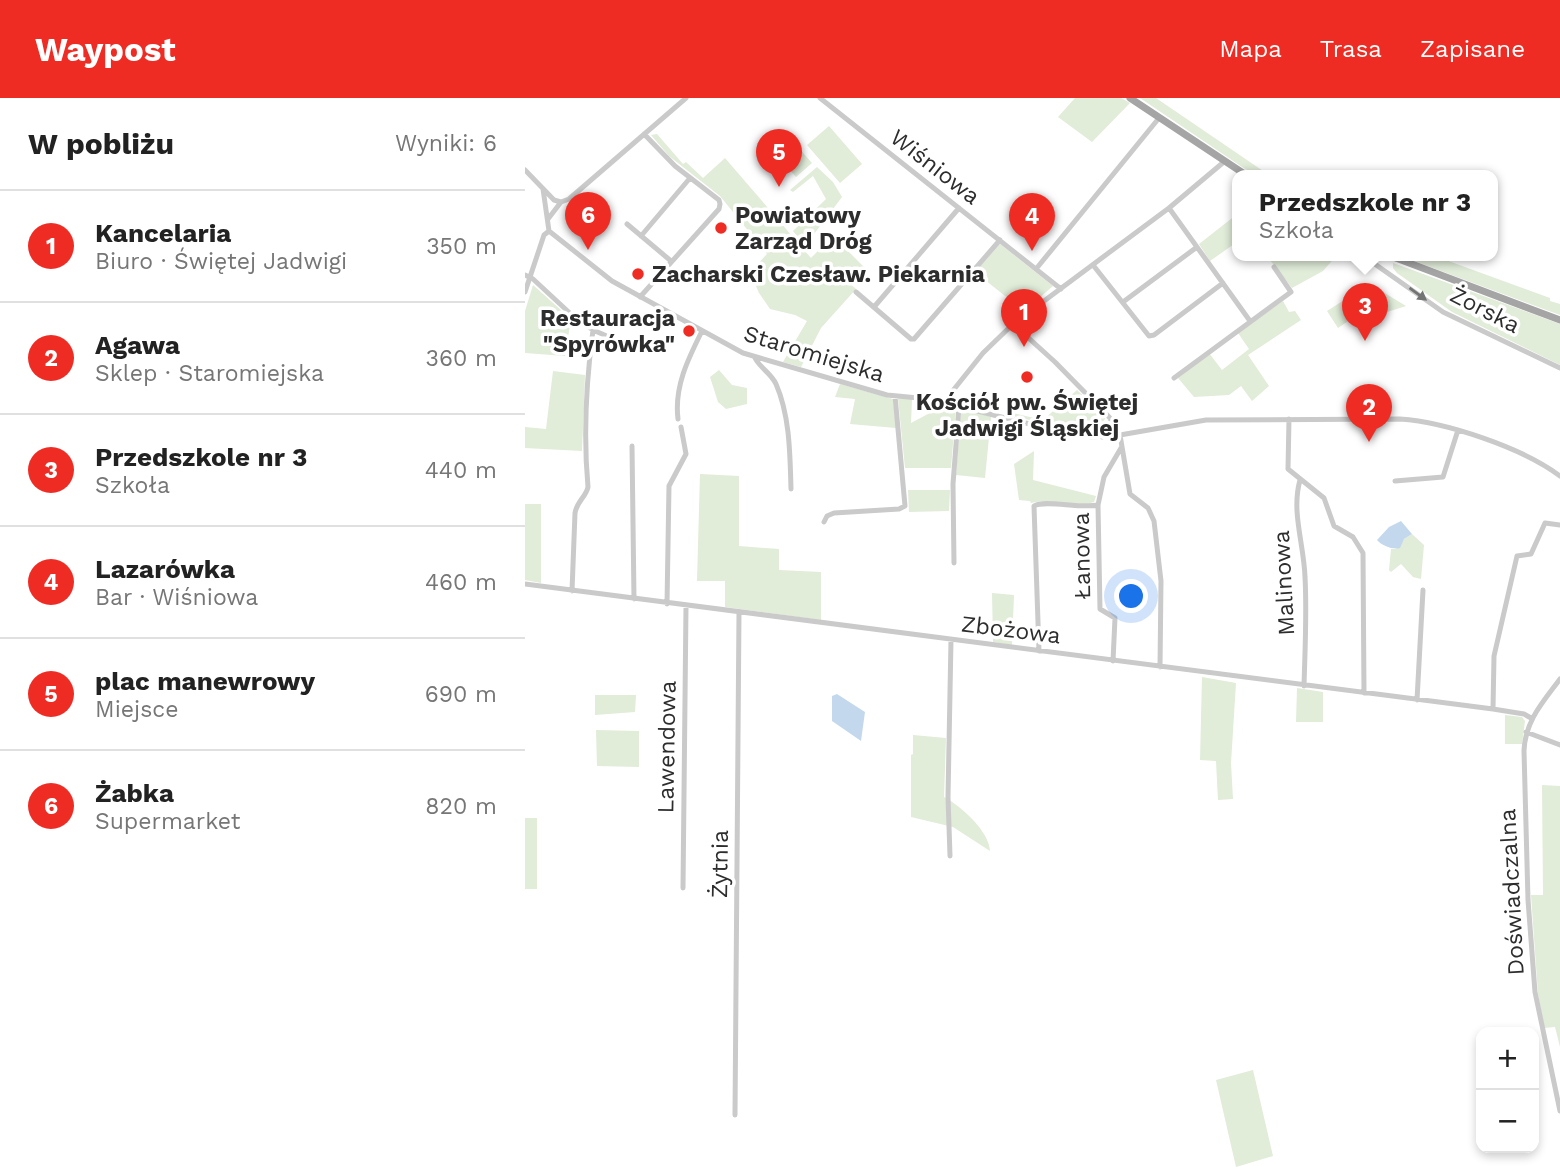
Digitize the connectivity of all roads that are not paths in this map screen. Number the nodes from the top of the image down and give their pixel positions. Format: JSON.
{"nodes":[{"id":1,"x":686,"y":98,"type":"edge"},
{"id":2,"x":820,"y":98,"type":"edge"},
{"id":3,"x":1130,"y":98,"type":"edge"},
{"id":4,"x":1159,"y":118,"type":"junction"},
{"id":5,"x":644,"y":134,"type":"junction"},
{"id":6,"x":1225,"y":162,"type":"junction"},
{"id":7,"x":525,"y":170,"type":"edge"},
{"id":8,"x":1237,"y":170,"type":"edge"},
{"id":9,"x":690,"y":178,"type":"junction"},
{"id":10,"x":543,"y":189,"type":"junction"},
{"id":11,"x":561,"y":202,"type":"junction"},
{"id":12,"x":959,"y":208,"type":"junction"},
{"id":13,"x":1169,"y":208,"type":"junction"},
{"id":14,"x":548,"y":219,"type":"junction"},
{"id":15,"x":627,"y":224,"type":"dead end"},
{"id":16,"x":546,"y":233,"type":"junction"},
{"id":17,"x":641,"y":236,"type":"junction"},
{"id":18,"x":1000,"y":240,"type":"junction"},
{"id":19,"x":1197,"y":247,"type":"junction"},
{"id":20,"x":671,"y":261,"type":"junction"},
{"id":21,"x":1371,"y":261,"type":"edge"},
{"id":22,"x":1387,"y":261,"type":"edge"},
{"id":23,"x":1401,"y":261,"type":"edge"},
{"id":24,"x":1093,"y":265,"type":"junction"},
{"id":25,"x":1274,"y":267,"type":"dead end"},
{"id":26,"x":1035,"y":269,"type":"junction"},
{"id":27,"x":1384,"y":270,"type":"junction"},
{"id":28,"x":527,"y":277,"type":"edge"},
{"id":29,"x":1223,"y":283,"type":"junction"},
{"id":30,"x":1061,"y":289,"type":"junction"},
{"id":31,"x":525,"y":292,"type":"edge"},
{"id":32,"x":856,"y":292,"type":"dead end"},
{"id":33,"x":640,"y":297,"type":"junction"},
{"id":34,"x":1123,"y":302,"type":"junction"},
{"id":35,"x":874,"y":307,"type":"junction"},
{"id":36,"x":1560,"y":320,"type":"edge"},
{"id":37,"x":1250,"y":321,"type":"junction"},
{"id":38,"x":1013,"y":324,"type":"junction"},
{"id":39,"x":593,"y":330,"type":"junction"},
{"id":40,"x":702,"y":331,"type":"junction"},
{"id":41,"x":633,"y":348,"type":"dead end"},
{"id":42,"x":755,"y":358,"type":"junction"},
{"id":43,"x":773,"y":364,"type":"junction"},
{"id":44,"x":1560,"y":368,"type":"edge"},
{"id":45,"x":769,"y":373,"type":"junction"},
{"id":46,"x":1174,"y":378,"type":"dead end"},
{"id":47,"x":895,"y":396,"type":"junction"},
{"id":48,"x":947,"y":403,"type":"junction"},
{"id":49,"x":959,"y":406,"type":"junction"},
{"id":50,"x":678,"y":419,"type":"dead end"},
{"id":51,"x":1289,"y":419,"type":"junction"},
{"id":52,"x":681,"y":427,"type":"dead end"},
{"id":53,"x":1458,"y":430,"type":"junction"},
{"id":54,"x":1119,"y":435,"type":"junction"},
{"id":55,"x":1102,"y":437,"type":"junction"},
{"id":56,"x":632,"y":446,"type":"dead end"},
{"id":57,"x":1121,"y":448,"type":"junction"},
{"id":58,"x":1560,"y":476,"type":"edge"},
{"id":59,"x":1300,"y":480,"type":"junction"},
{"id":60,"x":1395,"y":481,"type":"dead end"},
{"id":61,"x":791,"y":489,"type":"dead end"},
{"id":62,"x":1098,"y":505,"type":"junction"},
{"id":63,"x":824,"y":522,"type":"dead end"},
{"id":64,"x":1560,"y":525,"type":"edge"},
{"id":65,"x":954,"y":564,"type":"dead end"},
{"id":66,"x":525,"y":584,"type":"edge"},
{"id":67,"x":1423,"y":590,"type":"dead end"},
{"id":68,"x":572,"y":591,"type":"junction"},
{"id":69,"x":634,"y":599,"type":"junction"},
{"id":70,"x":667,"y":604,"type":"junction"},
{"id":71,"x":686,"y":606,"type":"junction"},
{"id":72,"x":739,"y":612,"type":"junction"},
{"id":73,"x":951,"y":640,"type":"junction"},
{"id":74,"x":1039,"y":651,"type":"junction"},
{"id":75,"x":1113,"y":660,"type":"junction"},
{"id":76,"x":1160,"y":667,"type":"junction"},
{"id":77,"x":1560,"y":679,"type":"edge"},
{"id":78,"x":1304,"y":686,"type":"junction"},
{"id":79,"x":1364,"y":693,"type":"junction"},
{"id":80,"x":1417,"y":700,"type":"junction"},
{"id":81,"x":1493,"y":709,"type":"junction"},
{"id":82,"x":1531,"y":718,"type":"junction"},
{"id":83,"x":1526,"y":732,"type":"junction"},
{"id":84,"x":1560,"y":745,"type":"edge"},
{"id":85,"x":950,"y":856,"type":"dead end"},
{"id":86,"x":683,"y":888,"type":"dead end"},
{"id":87,"x":1560,"y":1111,"type":"edge"},
{"id":88,"x":734,"y":1115,"type":"dead end"}],
"edges":[{"from":1,"to":5,"type":"street"},
{"from":2,"to":12,"type":"street","name":"Wiśniowa"},
{"from":3,"to":4,"type":"main road"},
{"from":4,"to":6,"type":"main road"},
{"from":4,"to":26,"type":"street"},
{"from":5,"to":9,"type":"street"},
{"from":5,"to":11,"type":"street"},
{"from":6,"to":8,"type":"main road"},
{"from":6,"to":13,"type":"street"},
{"from":7,"to":10,"type":"street"},
{"from":9,"to":17,"type":"street"},
{"from":9,"to":20,"type":"street"},
{"from":10,"to":11,"type":"street"},
{"from":10,"to":14,"type":"street"},
{"from":11,"to":14,"type":"street"},
{"from":12,"to":18,"type":"street","name":"Wiśniowa"},
{"from":12,"to":35,"type":"street"},
{"from":13,"to":19,"type":"street"},
{"from":13,"to":24,"type":"street"},
{"from":14,"to":16,"type":"street"},
{"from":15,"to":17,"type":"street"},
{"from":16,"to":28,"type":"street"},
{"from":16,"to":33,"type":"street","name":"Staromiejska"},
{"from":17,"to":20,"type":"street"},
{"from":18,"to":26,"type":"street","name":"Wiśniowa"},
{"from":18,"to":35,"type":"street"},
{"from":19,"to":29,"type":"street"},
{"from":19,"to":34,"type":"street"},
{"from":20,"to":33,"type":"street"},
{"from":21,"to":27,"type":"street","name":"Żorska"},
{"from":22,"to":27,"type":"street"},
{"from":23,"to":36,"type":"main road"},
{"from":24,"to":30,"type":"street"},
{"from":24,"to":34,"type":"street"},
{"from":25,"to":37,"type":"street"},
{"from":26,"to":30,"type":"street","name":"Wiśniowa"},
{"from":27,"to":44,"type":"street","name":"Żorska","one_way":true},
{"from":28,"to":31,"type":"street"},
{"from":28,"to":39,"type":"street"},
{"from":29,"to":34,"type":"street"},
{"from":29,"to":37,"type":"street"},
{"from":30,"to":38,"type":"street"},
{"from":32,"to":35,"type":"street"},
{"from":33,"to":40,"type":"street","name":"Staromiejska"},
{"from":37,"to":46,"type":"street"},
{"from":38,"to":48,"type":"street"},
{"from":38,"to":55,"type":"street"},
{"from":39,"to":41,"type":"street"},
{"from":39,"to":68,"type":"street"},
{"from":40,"to":42,"type":"street","name":"Staromiejska"},
{"from":40,"to":50,"type":"street"},
{"from":42,"to":43,"type":"street","name":"Staromiejska"},
{"from":42,"to":45,"type":"street"},
{"from":43,"to":45,"type":"street"},
{"from":43,"to":47,"type":"street","name":"Staromiejska"},
{"from":45,"to":61,"type":"street"},
{"from":47,"to":48,"type":"street","name":"Staromiejska"},
{"from":47,"to":63,"type":"street"},
{"from":48,"to":49,"type":"street","name":"Staromiejska"},
{"from":49,"to":55,"type":"street","name":"Staromiejska"},
{"from":49,"to":65,"type":"street"},
{"from":51,"to":53,"type":"street","name":"Staromiejska"},
{"from":51,"to":54,"type":"street","name":"Staromiejska"},
{"from":51,"to":59,"type":"street"},
{"from":52,"to":70,"type":"street"},
{"from":53,"to":58,"type":"street","name":"Staromiejska"},
{"from":53,"to":60,"type":"street"},
{"from":54,"to":55,"type":"street","name":"Staromiejska"},
{"from":54,"to":57,"type":"street"},
{"from":56,"to":69,"type":"street"},
{"from":57,"to":62,"type":"street","name":"Łanowa"},
{"from":57,"to":76,"type":"street"},
{"from":59,"to":78,"type":"street","name":"Malinowa"},
{"from":59,"to":79,"type":"street"},
{"from":62,"to":74,"type":"street"},
{"from":62,"to":75,"type":"street","name":"Łanowa"},
{"from":64,"to":81,"type":"street"},
{"from":66,"to":68,"type":"street","name":"Zbożowa"},
{"from":67,"to":80,"type":"street"},
{"from":68,"to":69,"type":"street","name":"Zbożowa"},
{"from":69,"to":70,"type":"street","name":"Zbożowa"},
{"from":70,"to":71,"type":"street","name":"Zbożowa"},
{"from":71,"to":72,"type":"street","name":"Zbożowa"},
{"from":71,"to":86,"type":"street","name":"Lawendowa"},
{"from":72,"to":73,"type":"street","name":"Zbożowa"},
{"from":72,"to":88,"type":"street","name":"Żytnia"},
{"from":73,"to":74,"type":"street","name":"Zbożowa"},
{"from":73,"to":85,"type":"street"},
{"from":74,"to":75,"type":"street","name":"Zbożowa"},
{"from":75,"to":76,"type":"street","name":"Zbożowa"},
{"from":76,"to":78,"type":"street","name":"Zbożowa"},
{"from":77,"to":82,"type":"street","name":"Doświadczalna"},
{"from":78,"to":79,"type":"street","name":"Zbożowa"},
{"from":79,"to":80,"type":"street","name":"Zbożowa"},
{"from":80,"to":81,"type":"street","name":"Zbożowa"},
{"from":81,"to":82,"type":"street","name":"Zbożowa"},
{"from":82,"to":83,"type":"street","name":"Doświadczalna"},
{"from":83,"to":84,"type":"street"},
{"from":83,"to":87,"type":"street","name":"Doświadczalna"}]}
